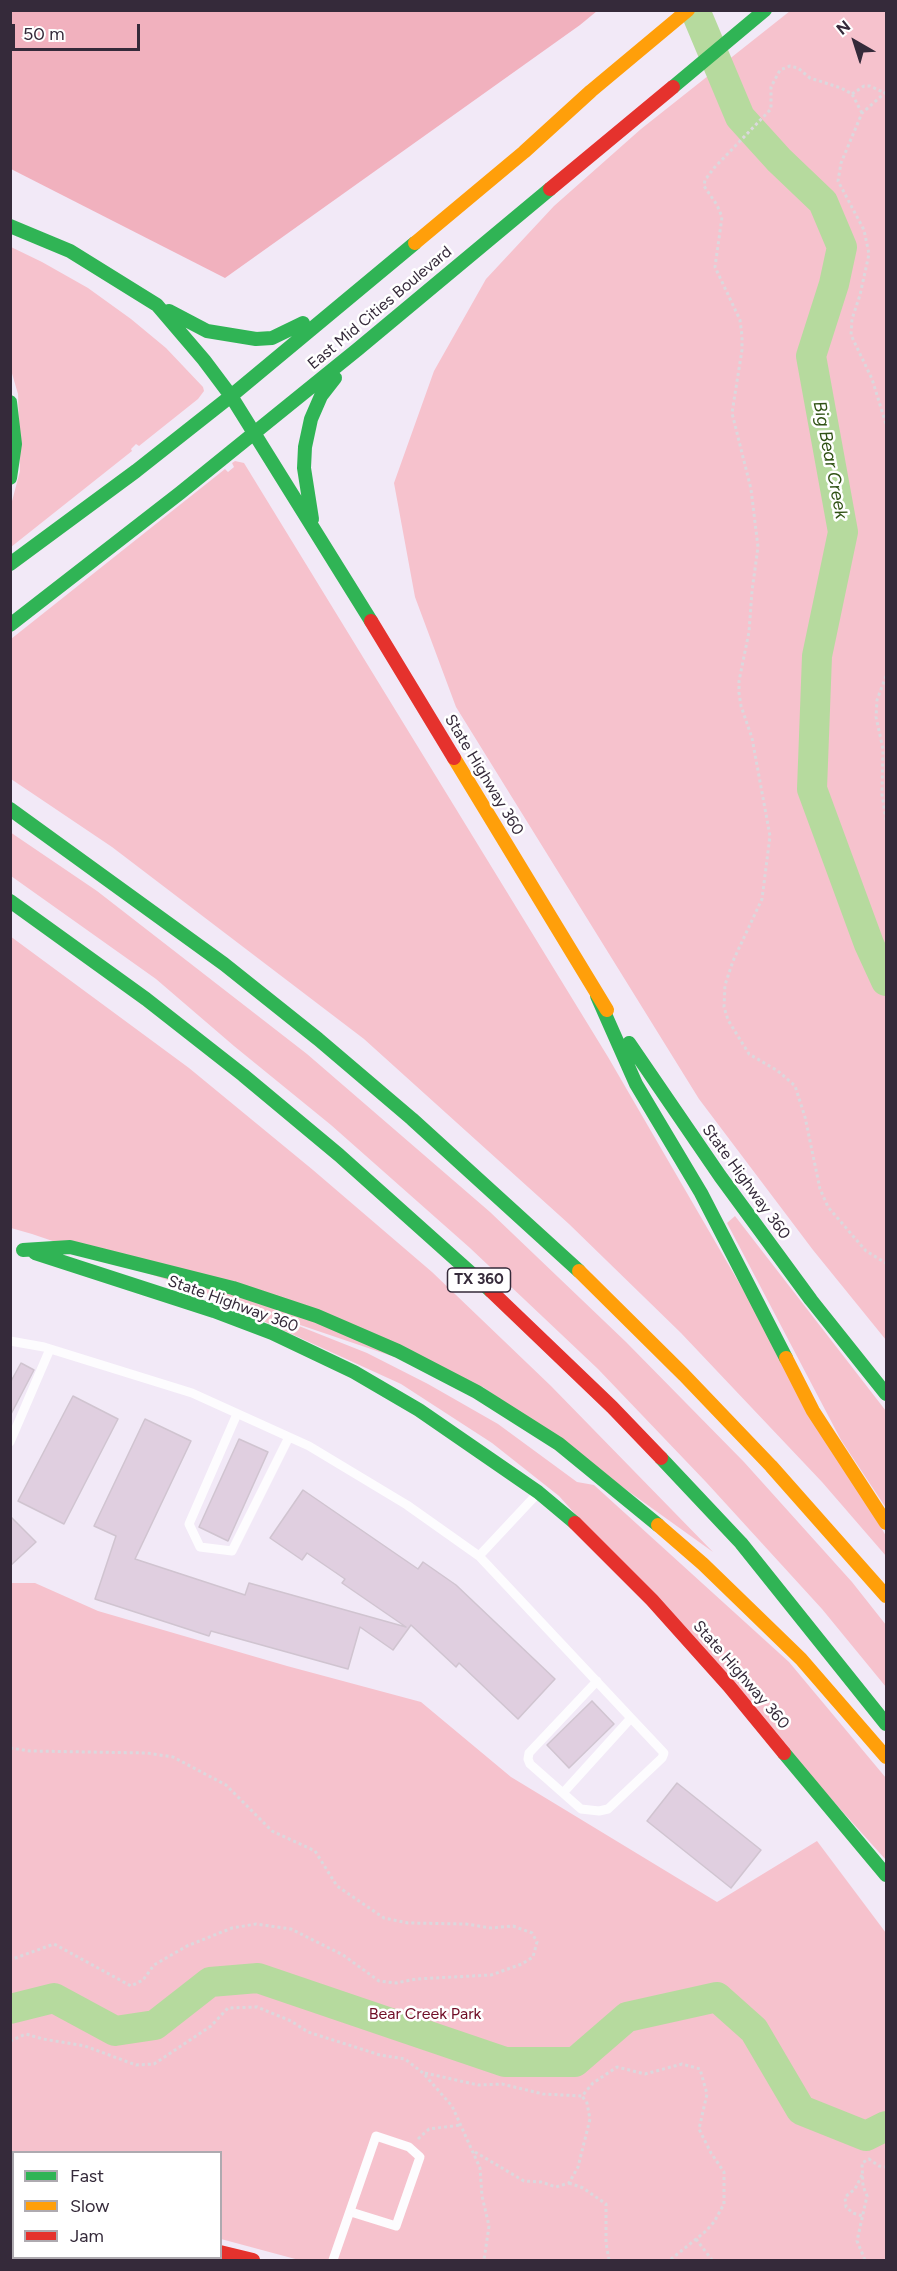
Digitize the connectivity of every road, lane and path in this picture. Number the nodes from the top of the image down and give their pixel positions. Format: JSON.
{"nodes":[{"id":1,"x":688,"y":10,"type":"edge"},
{"id":2,"x":765,"y":10,"type":"edge"},
{"id":3,"x":886,"y":92,"type":"edge"},
{"id":4,"x":852,"y":94,"type":"junction"},
{"id":5,"x":862,"y":113,"type":"junction"},
{"id":6,"x":10,"y":226,"type":"edge"},
{"id":7,"x":385,"y":267,"type":"junction"},
{"id":8,"x":157,"y":304,"type":"junction"},
{"id":9,"x":358,"y":349,"type":"junction"},
{"id":10,"x":231,"y":396,"type":"junction"},
{"id":11,"x":10,"y":402,"type":"edge"},
{"id":12,"x":886,"y":424,"type":"edge"},
{"id":13,"x":253,"y":434,"type":"junction"},
{"id":14,"x":10,"y":478,"type":"edge"},
{"id":15,"x":313,"y":525,"type":"junction"},
{"id":16,"x":10,"y":564,"type":"edge"},
{"id":17,"x":10,"y":625,"type":"edge"},
{"id":18,"x":886,"y":676,"type":"edge"},
{"id":19,"x":10,"y":809,"type":"edge"},
{"id":20,"x":886,"y":820,"type":"edge"},
{"id":21,"x":10,"y":901,"type":"edge"},
{"id":22,"x":597,"y":996,"type":"junction"},
{"id":23,"x":17,"y":1248,"type":"edge"},
{"id":24,"x":886,"y":1263,"type":"edge"},
{"id":25,"x":10,"y":1341,"type":"edge"},
{"id":26,"x":50,"y":1349,"type":"junction"},
{"id":27,"x":886,"y":1394,"type":"edge"},
{"id":28,"x":237,"y":1414,"type":"junction"},
{"id":29,"x":289,"y":1437,"type":"junction"},
{"id":30,"x":10,"y":1442,"type":"edge"},
{"id":31,"x":538,"y":1492,"type":"junction"},
{"id":32,"x":886,"y":1523,"type":"edge"},
{"id":33,"x":479,"y":1556,"type":"junction"},
{"id":34,"x":886,"y":1596,"type":"edge"},
{"id":35,"x":597,"y":1681,"type":"junction"},
{"id":36,"x":631,"y":1718,"type":"junction"},
{"id":37,"x":886,"y":1724,"type":"edge"},
{"id":38,"x":10,"y":1748,"type":"edge"},
{"id":39,"x":886,"y":1757,"type":"edge"},
{"id":40,"x":563,"y":1793,"type":"junction"},
{"id":41,"x":886,"y":1875,"type":"edge"},
{"id":42,"x":10,"y":1960,"type":"edge"},
{"id":43,"x":10,"y":2041,"type":"edge"},
{"id":44,"x":423,"y":2073,"type":"junction"},
{"id":45,"x":582,"y":2096,"type":"junction"},
{"id":46,"x":461,"y":2125,"type":"junction"},
{"id":47,"x":409,"y":2147,"type":"junction"},
{"id":48,"x":473,"y":2151,"type":"junction"},
{"id":49,"x":886,"y":2167,"type":"edge"},
{"id":50,"x":862,"y":2173,"type":"junction"},
{"id":51,"x":569,"y":2183,"type":"junction"},
{"id":52,"x":351,"y":2212,"type":"junction"},
{"id":53,"x":862,"y":2216,"type":"junction"},
{"id":54,"x":696,"y":2239,"type":"junction"},
{"id":55,"x":222,"y":2252,"type":"edge"},
{"id":56,"x":253,"y":2260,"type":"edge"},
{"id":57,"x":333,"y":2260,"type":"edge"},
{"id":58,"x":484,"y":2260,"type":"edge"},
{"id":59,"x":609,"y":2260,"type":"edge"},
{"id":60,"x":670,"y":2260,"type":"edge"},
{"id":61,"x":712,"y":2260,"type":"edge"},
{"id":62,"x":865,"y":2260,"type":"edge"}],
"edges":[{"from":1,"to":7,"type":"main road","name":"East Mid Cities Boulevard"},
{"from":2,"to":9,"type":"main road","name":"East Mid Cities Boulevard"},
{"from":3,"to":4,"type":"path"},
{"from":3,"to":5,"type":"path"},
{"from":4,"to":5,"type":"path"},
{"from":4,"to":24,"type":"path"},
{"from":5,"to":12,"type":"path"},
{"from":6,"to":8,"type":"main road","name":"State Highway 360"},
{"from":7,"to":8,"type":"main road"},
{"from":7,"to":10,"type":"main road","name":"East Mid Cities Boulevard"},
{"from":8,"to":10,"type":"main road","name":"State Highway 360"},
{"from":9,"to":13,"type":"main road","name":"East Mid Cities Boulevard"},
{"from":9,"to":15,"type":"main road"},
{"from":10,"to":13,"type":"main road","name":"State Highway 360"},
{"from":10,"to":16,"type":"main road","name":"East Mid Cities Boulevard"},
{"from":11,"to":14,"type":"main road"},
{"from":13,"to":15,"type":"main road","name":"State Highway 360"},
{"from":13,"to":17,"type":"main road","name":"East Mid Cities Boulevard"},
{"from":15,"to":22,"type":"main road","name":"State Highway 360"},
{"from":18,"to":20,"type":"path"},
{"from":19,"to":34,"type":"main road"},
{"from":21,"to":37,"type":"main road","number":"TX 360"},
{"from":22,"to":27,"type":"main road","name":"State Highway 360"},
{"from":22,"to":32,"type":"main road"},
{"from":23,"to":31,"type":"main road","name":"State Highway 360"},
{"from":23,"to":39,"type":"main road"},
{"from":25,"to":26,"type":"lane"},
{"from":26,"to":28,"type":"lane"},
{"from":26,"to":30,"type":"lane"},
{"from":28,"to":29,"type":"lane"},
{"from":28,"to":29,"type":"lane"},
{"from":29,"to":33,"type":"lane"},
{"from":31,"to":33,"type":"lane"},
{"from":31,"to":41,"type":"main road","name":"State Highway 360"},
{"from":33,"to":35,"type":"lane"},
{"from":35,"to":36,"type":"lane"},
{"from":35,"to":40,"type":"lane"},
{"from":36,"to":40,"type":"lane"},
{"from":36,"to":40,"type":"lane"},
{"from":38,"to":42,"type":"path"},
{"from":43,"to":44,"type":"path"},
{"from":44,"to":45,"type":"path"},
{"from":44,"to":46,"type":"path"},
{"from":45,"to":51,"type":"path"},
{"from":45,"to":54,"type":"path"},
{"from":46,"to":47,"type":"path"},
{"from":46,"to":48,"type":"path"},
{"from":47,"to":52,"type":"lane"},
{"from":47,"to":52,"type":"lane"},
{"from":48,"to":51,"type":"path"},
{"from":48,"to":58,"type":"path"},
{"from":49,"to":50,"type":"path"},
{"from":50,"to":53,"type":"path"},
{"from":50,"to":53,"type":"path"},
{"from":51,"to":59,"type":"path"},
{"from":52,"to":57,"type":"lane"},
{"from":53,"to":62,"type":"path"},
{"from":54,"to":60,"type":"path"},
{"from":54,"to":61,"type":"path"},
{"from":55,"to":56,"type":"main road"}]}
